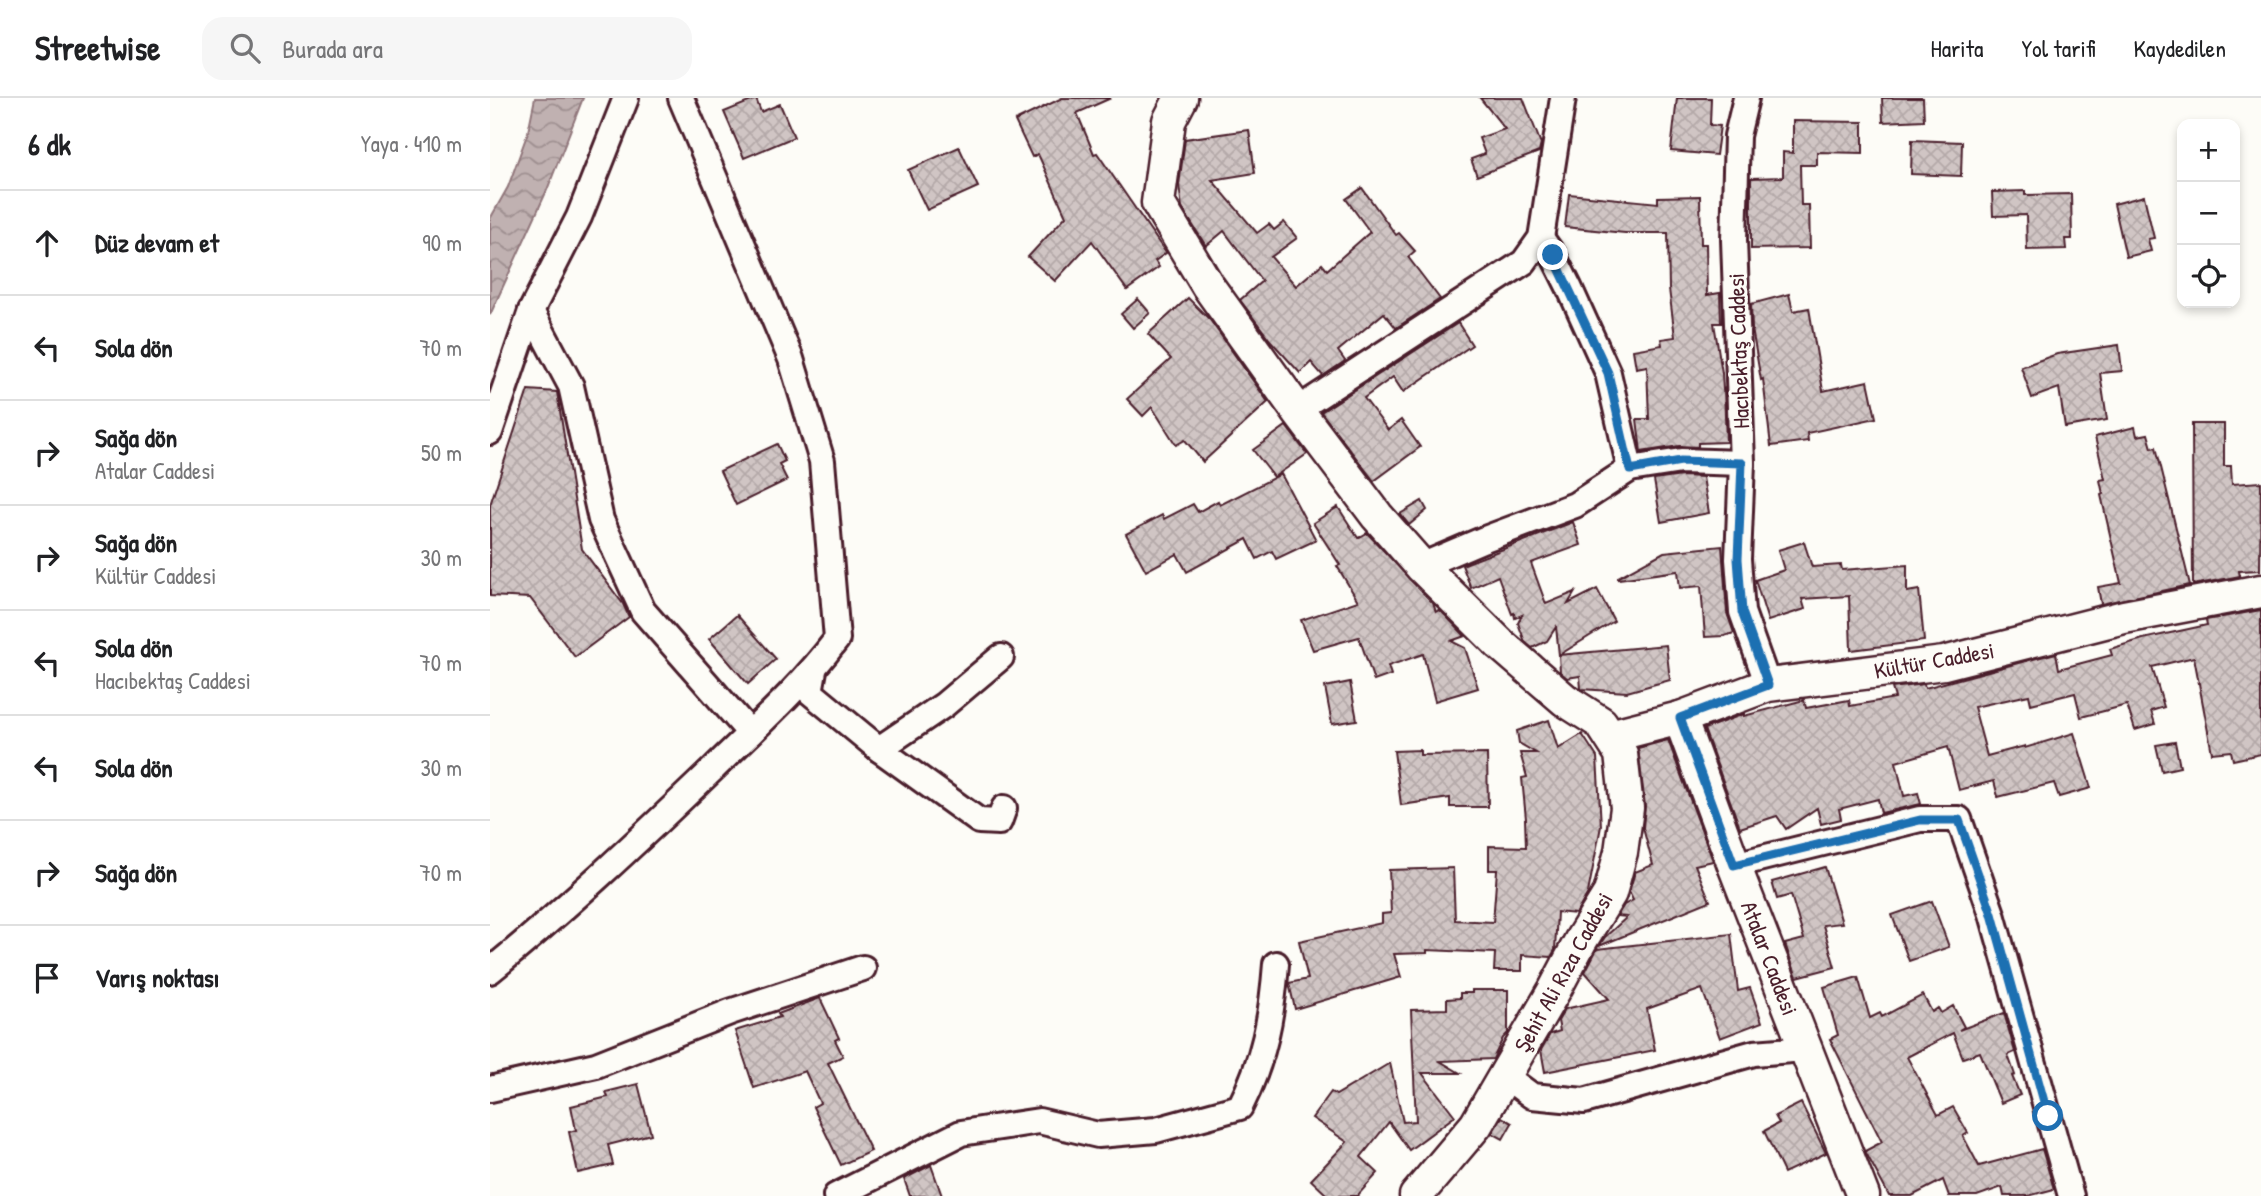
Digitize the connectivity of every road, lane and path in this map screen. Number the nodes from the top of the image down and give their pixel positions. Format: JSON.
{"nodes":[{"id":1,"x":626,"y":98,"type":"edge"},
{"id":2,"x":681,"y":98,"type":"edge"},
{"id":3,"x":1181,"y":98,"type":"edge"},
{"id":4,"x":1563,"y":98,"type":"edge"},
{"id":5,"x":1746,"y":98,"type":"edge"},
{"id":6,"x":1541,"y":238,"type":"junction"},
{"id":7,"x":531,"y":311,"type":"junction"},
{"id":8,"x":1297,"y":410,"type":"junction"},
{"id":9,"x":490,"y":432,"type":"edge"},
{"id":10,"x":1742,"y":463,"type":"junction"},
{"id":11,"x":1630,"y":470,"type":"junction"},
{"id":12,"x":1422,"y":566,"type":"junction"},
{"id":13,"x":2261,"y":591,"type":"edge"},
{"id":14,"x":1001,"y":657,"type":"dead end"},
{"id":15,"x":814,"y":670,"type":"junction"},
{"id":16,"x":1768,"y":685,"type":"junction"},
{"id":17,"x":1680,"y":718,"type":"junction"},
{"id":18,"x":1606,"y":730,"type":"junction"},
{"id":19,"x":750,"y":733,"type":"junction"},
{"id":20,"x":879,"y":749,"type":"junction"},
{"id":21,"x":1004,"y":808,"type":"dead end"},
{"id":22,"x":1734,"y":865,"type":"junction"},
{"id":23,"x":1276,"y":964,"type":"dead end"},
{"id":24,"x":863,"y":968,"type":"dead end"},
{"id":25,"x":490,"y":971,"type":"edge"},
{"id":26,"x":1805,"y":1049,"type":"junction"},
{"id":27,"x":1505,"y":1076,"type":"junction"},
{"id":28,"x":490,"y":1089,"type":"edge"},
{"id":29,"x":836,"y":1196,"type":"edge"},
{"id":30,"x":1416,"y":1196,"type":"edge"},
{"id":31,"x":1863,"y":1196,"type":"edge"},
{"id":32,"x":2071,"y":1196,"type":"edge"}],
"edges":[{"from":1,"to":7,"type":"street"},
{"from":2,"to":15,"type":"street"},
{"from":3,"to":8,"type":"street"},
{"from":4,"to":6,"type":"street"},
{"from":5,"to":10,"type":"street","name":"Hacıbektaş Caddesi"},
{"from":6,"to":8,"type":"street"},
{"from":6,"to":11,"type":"street"},
{"from":7,"to":9,"type":"street"},
{"from":7,"to":19,"type":"street"},
{"from":8,"to":12,"type":"street"},
{"from":10,"to":11,"type":"street"},
{"from":10,"to":16,"type":"street","name":"Hacıbektaş Caddesi"},
{"from":11,"to":12,"type":"street"},
{"from":12,"to":18,"type":"street"},
{"from":13,"to":16,"type":"street","name":"Kültür Caddesi"},
{"from":14,"to":20,"type":"street"},
{"from":15,"to":19,"type":"street"},
{"from":15,"to":20,"type":"street"},
{"from":16,"to":17,"type":"street","name":"Kültür Caddesi"},
{"from":17,"to":18,"type":"street","name":"Kültür Caddesi"},
{"from":17,"to":22,"type":"street","name":"Atalar Caddesi"},
{"from":18,"to":27,"type":"street","name":"Şehit Ali Rıza Caddesi"},
{"from":19,"to":25,"type":"street"},
{"from":20,"to":21,"type":"street"},
{"from":22,"to":26,"type":"street","name":"Atalar Caddesi"},
{"from":22,"to":32,"type":"street"},
{"from":23,"to":29,"type":"street"},
{"from":24,"to":28,"type":"street"},
{"from":26,"to":27,"type":"street"},
{"from":26,"to":31,"type":"street","name":"Atalar Caddesi"},
{"from":27,"to":30,"type":"street","name":"Şehit Ali Rıza Caddesi"}]}
